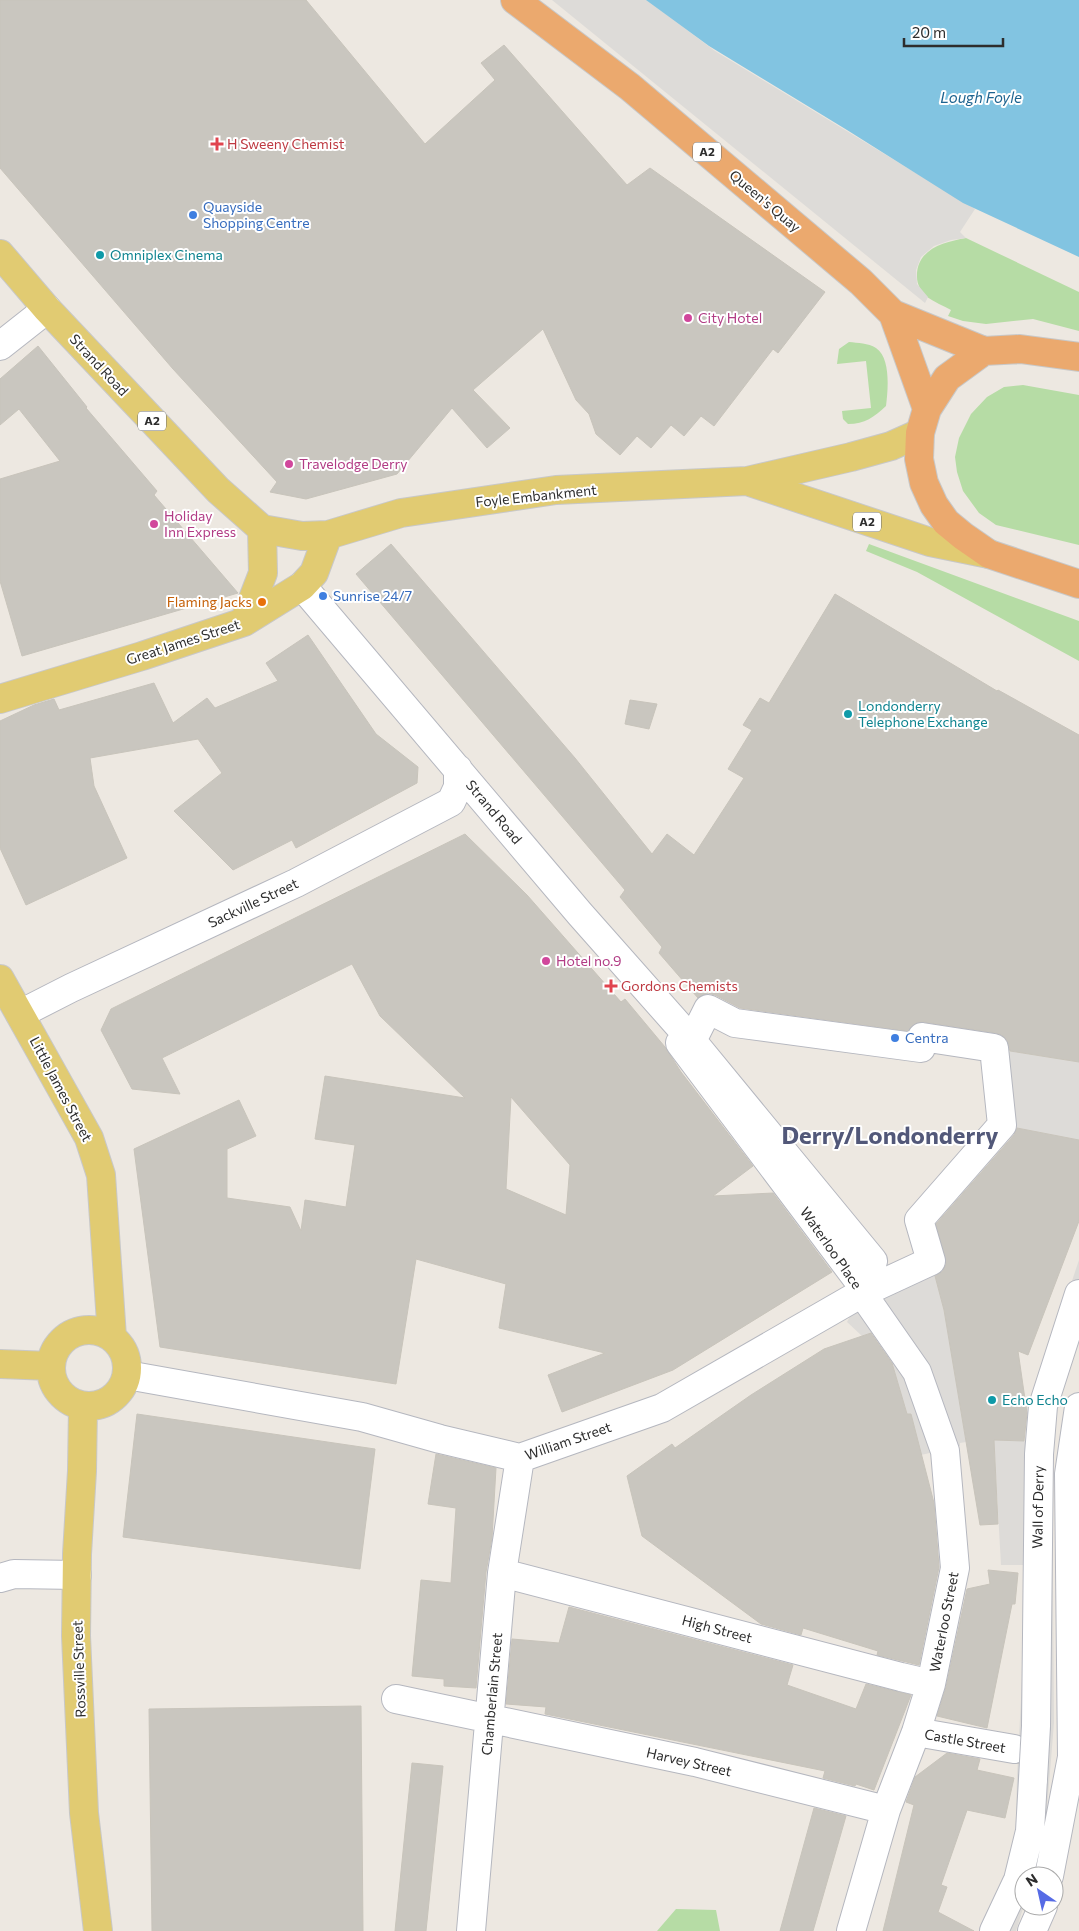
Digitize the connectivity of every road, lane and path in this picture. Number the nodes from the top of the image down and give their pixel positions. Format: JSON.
{"nodes":[{"id":1,"x":515,"y":0,"type":"edge"},
{"id":2,"x":0,"y":254,"type":"edge"},
{"id":3,"x":47,"y":309,"type":"junction"},
{"id":4,"x":892,"y":314,"type":"junction"},
{"id":5,"x":0,"y":346,"type":"edge"},
{"id":6,"x":984,"y":351,"type":"junction"},
{"id":7,"x":1079,"y":357,"type":"edge"},
{"id":8,"x":923,"y":421,"type":"junction"},
{"id":9,"x":747,"y":481,"type":"junction"},
{"id":10,"x":262,"y":529,"type":"junction"},
{"id":11,"x":328,"y":535,"type":"junction"},
{"id":12,"x":989,"y":554,"type":"junction"},
{"id":13,"x":1079,"y":584,"type":"edge"},
{"id":14,"x":302,"y":586,"type":"junction"},
{"id":15,"x":244,"y":622,"type":"junction"},
{"id":16,"x":0,"y":698,"type":"edge"},
{"id":17,"x":458,"y":769,"type":"junction"},
{"id":18,"x":0,"y":979,"type":"edge"},
{"id":19,"x":20,"y":1014,"type":"junction"},
{"id":20,"x":688,"y":1036,"type":"junction"},
{"id":21,"x":107,"y":1266,"type":"junction"},
{"id":22,"x":862,"y":1293,"type":"junction"},
{"id":23,"x":1079,"y":1294,"type":"edge"},
{"id":24,"x":84,"y":1330,"type":"junction"},
{"id":25,"x":112,"y":1337,"type":"junction"},
{"id":26,"x":0,"y":1364,"type":"edge"},
{"id":27,"x":50,"y":1366,"type":"junction"},
{"id":28,"x":127,"y":1375,"type":"junction"},
{"id":29,"x":83,"y":1406,"type":"junction"},
{"id":30,"x":1079,"y":1406,"type":"edge"},
{"id":31,"x":520,"y":1458,"type":"junction"},
{"id":32,"x":502,"y":1573,"type":"junction"},
{"id":33,"x":77,"y":1575,"type":"junction"},
{"id":34,"x":0,"y":1578,"type":"edge"},
{"id":35,"x":931,"y":1684,"type":"junction"},
{"id":36,"x":396,"y":1699,"type":"dead end"},
{"id":37,"x":490,"y":1720,"type":"junction"},
{"id":38,"x":916,"y":1732,"type":"junction"},
{"id":39,"x":1014,"y":1749,"type":"tunnel mouth"},
{"id":40,"x":1068,"y":1756,"type":"edge"},
{"id":41,"x":886,"y":1810,"type":"junction"},
{"id":42,"x":1051,"y":1866,"type":"edge"},
{"id":43,"x":1039,"y":1916,"type":"edge"},
{"id":44,"x":98,"y":1931,"type":"edge"},
{"id":45,"x":471,"y":1931,"type":"edge"},
{"id":46,"x":851,"y":1931,"type":"edge"},
{"id":47,"x":994,"y":1931,"type":"edge"},
{"id":48,"x":1032,"y":1931,"type":"edge"}],
"edges":[{"from":1,"to":4,"type":"highway","name":"Queen's Quay","number":"A2"},
{"from":2,"to":3,"type":"main road","name":"Strand Road","number":"A2"},
{"from":3,"to":5,"type":"street"},
{"from":3,"to":10,"type":"main road","name":"Strand Road","number":"A2"},
{"from":4,"to":6,"type":"highway","name":"Queen's Quay","number":"A2"},
{"from":4,"to":8,"type":"highway","name":"Queen's Quay","number":"A2"},
{"from":6,"to":7,"type":"highway","number":"A2"},
{"from":6,"to":8,"type":"highway"},
{"from":8,"to":9,"type":"main road","name":"Foyle Embankment","number":"A2"},
{"from":8,"to":12,"type":"highway","number":"A2"},
{"from":9,"to":11,"type":"main road","name":"Foyle Embankment","number":"A2"},
{"from":9,"to":12,"type":"main road","name":"Foyle Embankment","number":"A2"},
{"from":10,"to":11,"type":"main road","number":"A2"},
{"from":10,"to":15,"type":"main road"},
{"from":11,"to":14,"type":"main road","name":"Great James Street"},
{"from":12,"to":13,"type":"highway","number":"A2"},
{"from":14,"to":15,"type":"main road","name":"Great James Street"},
{"from":14,"to":17,"type":"street","name":"Strand Road"},
{"from":15,"to":16,"type":"main road","name":"Great James Street"},
{"from":17,"to":19,"type":"street","name":"Sackville Street"},
{"from":17,"to":20,"type":"street","name":"Strand Road"},
{"from":18,"to":19,"type":"main road","name":"Little James Street"},
{"from":19,"to":21,"type":"main road","name":"Little James Street"},
{"from":20,"to":22,"type":"street","name":"Waterloo Place"},
{"from":20,"to":22,"type":"street","name":"Waterloo Place"},
{"from":20,"to":22,"type":"street","name":"Waterloo Place"},
{"from":21,"to":24,"type":"main road","name":"Little James Street"},
{"from":21,"to":25,"type":"main road","name":"Little James Street"},
{"from":22,"to":31,"type":"street","name":"William Street"},
{"from":22,"to":35,"type":"street","name":"Waterloo Street"},
{"from":23,"to":47,"type":"street","name":"Wall of Derry","bridge":true},
{"from":24,"to":25,"type":"main road"},
{"from":24,"to":27,"type":"main road"},
{"from":25,"to":28,"type":"main road"},
{"from":26,"to":27,"type":"main road"},
{"from":27,"to":29,"type":"main road"},
{"from":28,"to":29,"type":"main road"},
{"from":28,"to":31,"type":"street","name":"William Street"},
{"from":29,"to":33,"type":"main road","name":"Rossville Street"},
{"from":30,"to":40,"type":"street"},
{"from":31,"to":32,"type":"street","name":"Chamberlain Street"},
{"from":32,"to":35,"type":"street","name":"High Street"},
{"from":32,"to":37,"type":"street","name":"Chamberlain Street"},
{"from":33,"to":34,"type":"street"},
{"from":33,"to":44,"type":"main road","name":"Rossville Street"},
{"from":35,"to":38,"type":"street","name":"Waterloo Street"},
{"from":36,"to":37,"type":"street","name":"Harvey Street"},
{"from":37,"to":41,"type":"street","name":"Harvey Street"},
{"from":37,"to":45,"type":"street","name":"Chamberlain Street"},
{"from":38,"to":39,"type":"street","name":"Castle Street"},
{"from":38,"to":41,"type":"street","name":"Waterloo Street"},
{"from":40,"to":42,"type":"street"},
{"from":41,"to":46,"type":"street","name":"Waterloo Street"},
{"from":43,"to":48,"type":"street"}]}
